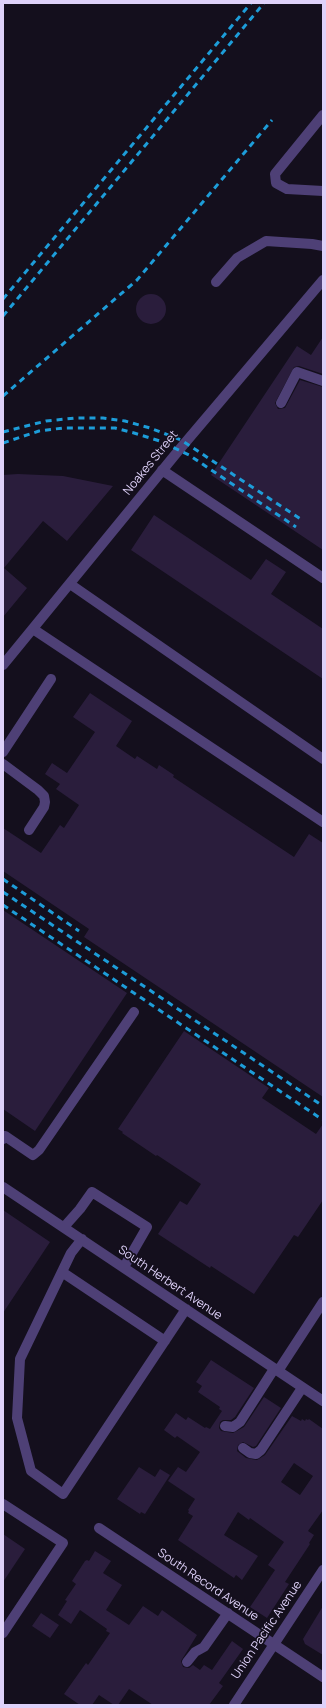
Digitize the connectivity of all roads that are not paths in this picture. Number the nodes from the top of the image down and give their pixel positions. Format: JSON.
{"nodes":[{"id":1,"x":323,"y":115,"type":"edge"},
{"id":2,"x":323,"y":191,"type":"edge"},
{"id":3,"x":323,"y":246,"type":"edge"},
{"id":4,"x":323,"y":280,"type":"edge"},
{"id":5,"x":216,"y":282,"type":"dead end"},
{"id":6,"x":323,"y":381,"type":"edge"},
{"id":7,"x":281,"y":403,"type":"dead end"},
{"id":8,"x":162,"y":470,"type":"junction"},
{"id":9,"x":323,"y":578,"type":"edge"},
{"id":10,"x":70,"y":584,"type":"junction"},
{"id":11,"x":33,"y":629,"type":"junction"},
{"id":12,"x":3,"y":666,"type":"edge"},
{"id":13,"x":51,"y":679,"type":"dead end"},
{"id":14,"x":3,"y":752,"type":"edge"},
{"id":15,"x":323,"y":759,"type":"edge"},
{"id":16,"x":3,"y":764,"type":"edge"},
{"id":17,"x":323,"y":822,"type":"edge"},
{"id":18,"x":29,"y":830,"type":"dead end"},
{"id":19,"x":134,"y":1012,"type":"dead end"},
{"id":20,"x":4,"y":1137,"type":"edge"},
{"id":21,"x":3,"y":1187,"type":"edge"},
{"id":22,"x":64,"y":1227,"type":"junction"},
{"id":23,"x":82,"y":1239,"type":"junction"},
{"id":24,"x":124,"y":1267,"type":"junction"},
{"id":25,"x":62,"y":1272,"type":"junction"},
{"id":26,"x":323,"y":1302,"type":"edge"},
{"id":27,"x":186,"y":1309,"type":"junction"},
{"id":28,"x":165,"y":1341,"type":"junction"},
{"id":29,"x":276,"y":1370,"type":"junction"},
{"id":30,"x":302,"y":1388,"type":"junction"},
{"id":31,"x":323,"y":1401,"type":"edge"},
{"id":32,"x":225,"y":1426,"type":"dead end"},
{"id":33,"x":243,"y":1448,"type":"dead end"},
{"id":34,"x":3,"y":1504,"type":"edge"},
{"id":35,"x":99,"y":1528,"type":"dead end"},
{"id":36,"x":323,"y":1570,"type":"edge"},
{"id":37,"x":228,"y":1613,"type":"junction"},
{"id":38,"x":3,"y":1633,"type":"edge"},
{"id":39,"x":274,"y":1644,"type":"junction"},
{"id":40,"x":187,"y":1662,"type":"dead end"},
{"id":41,"x":323,"y":1677,"type":"edge"},
{"id":42,"x":234,"y":1705,"type":"edge"}],
"edges":[{"from":1,"to":2,"type":"street"},
{"from":3,"to":5,"type":"street"},
{"from":4,"to":8,"type":"street","name":"Noakes Street"},
{"from":6,"to":7,"type":"street"},
{"from":8,"to":9,"type":"street"},
{"from":8,"to":10,"type":"street","name":"Noakes Street"},
{"from":10,"to":11,"type":"street","name":"Noakes Street"},
{"from":10,"to":15,"type":"street"},
{"from":11,"to":12,"type":"street","name":"Noakes Street"},
{"from":11,"to":17,"type":"street"},
{"from":13,"to":14,"type":"street"},
{"from":16,"to":18,"type":"street"},
{"from":19,"to":20,"type":"street"},
{"from":21,"to":22,"type":"street","name":"South Herbert Avenue"},
{"from":22,"to":23,"type":"street","name":"South Herbert Avenue"},
{"from":22,"to":24,"type":"street"},
{"from":23,"to":24,"type":"street","name":"South Herbert Avenue"},
{"from":23,"to":25,"type":"street"},
{"from":24,"to":27,"type":"street","name":"South Herbert Avenue"},
{"from":25,"to":28,"type":"street"},
{"from":25,"to":28,"type":"street"},
{"from":26,"to":29,"type":"street"},
{"from":27,"to":28,"type":"street"},
{"from":27,"to":29,"type":"street","name":"South Herbert Avenue"},
{"from":29,"to":30,"type":"street","name":"South Herbert Avenue"},
{"from":29,"to":32,"type":"street"},
{"from":30,"to":31,"type":"street","name":"South Herbert Avenue"},
{"from":30,"to":33,"type":"street"},
{"from":34,"to":38,"type":"street"},
{"from":35,"to":37,"type":"street","name":"South Record Avenue"},
{"from":36,"to":39,"type":"street","name":"Union Pacific Avenue"},
{"from":37,"to":39,"type":"street","name":"South Record Avenue"},
{"from":37,"to":40,"type":"street"},
{"from":39,"to":41,"type":"street","name":"South Record Avenue"},
{"from":39,"to":42,"type":"street","name":"Union Pacific Avenue"}]}
